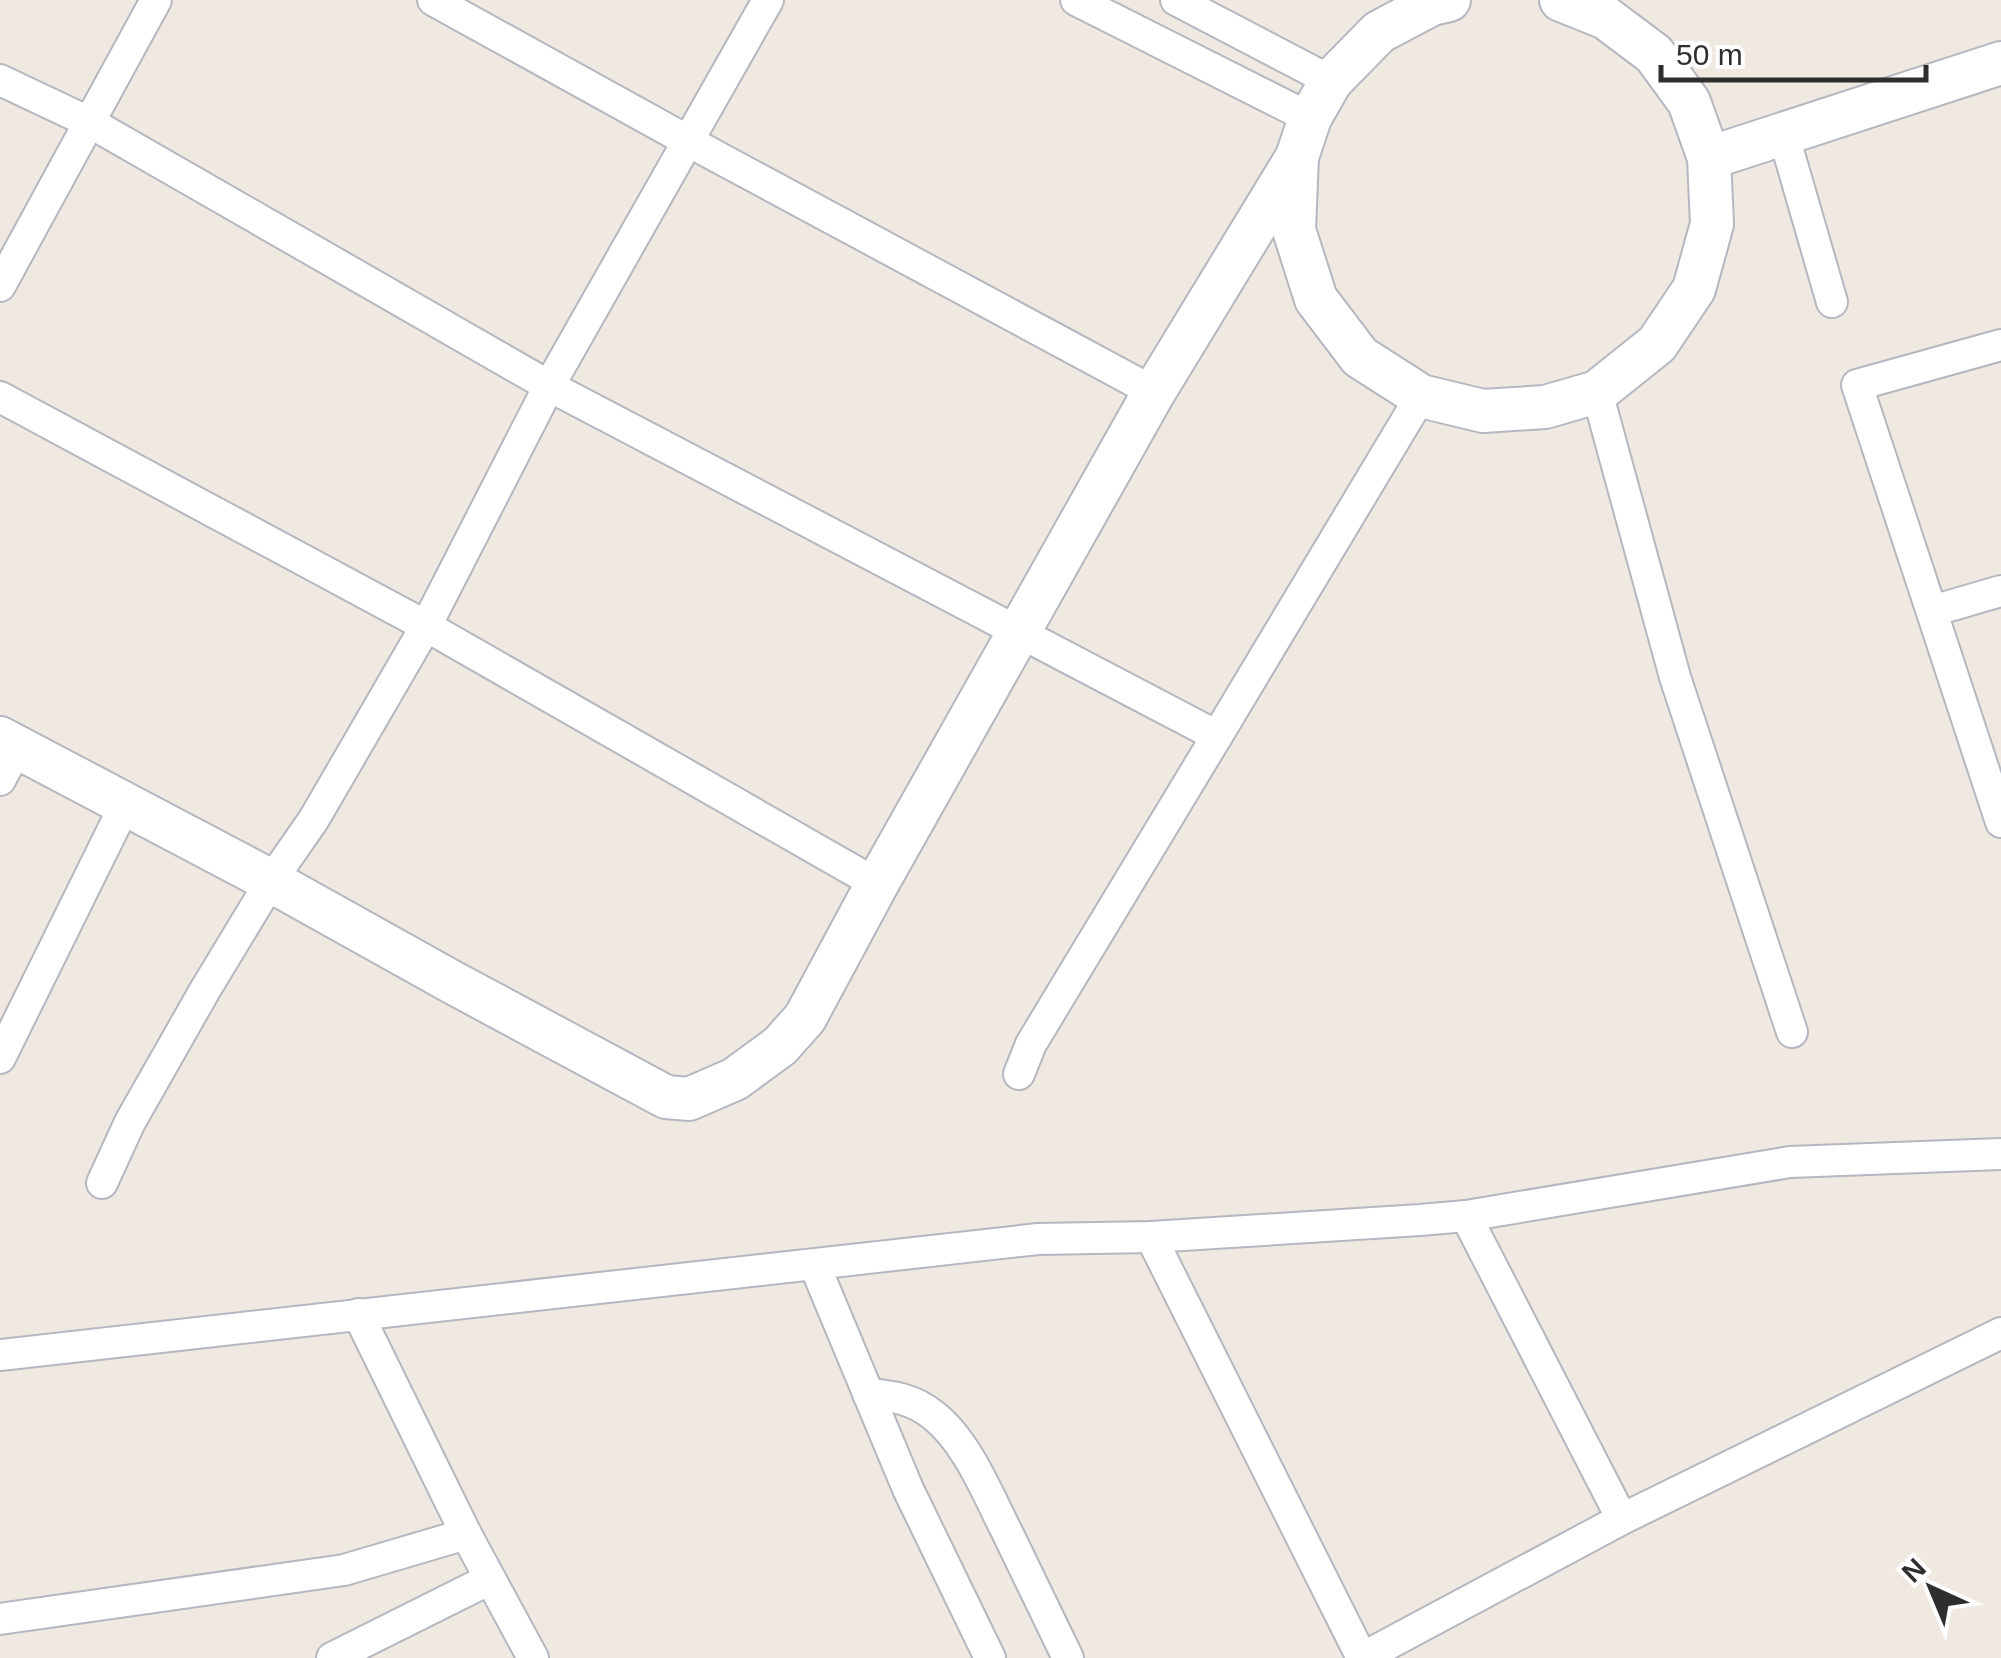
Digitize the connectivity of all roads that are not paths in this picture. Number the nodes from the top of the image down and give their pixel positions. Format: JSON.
{"nodes":[{"id":1,"x":156,"y":0,"type":"edge"},
{"id":2,"x":434,"y":0,"type":"edge"},
{"id":3,"x":768,"y":0,"type":"edge"},
{"id":4,"x":1076,"y":0,"type":"edge"},
{"id":5,"x":1176,"y":0,"type":"edge"},
{"id":6,"x":1383,"y":0,"type":"edge"},
{"id":7,"x":1450,"y":0,"type":"edge"},
{"id":8,"x":1561,"y":0,"type":"edge"},
{"id":9,"x":1612,"y":9,"type":"edge"},
{"id":10,"x":2001,"y":63,"type":"edge"},
{"id":11,"x":1342,"y":69,"type":"junction"},
{"id":12,"x":0,"y":80,"type":"edge"},
{"id":13,"x":91,"y":123,"type":"junction"},
{"id":14,"x":1783,"y":133,"type":"junction"},
{"id":15,"x":1304,"y":137,"type":"junction"},
{"id":16,"x":688,"y":141,"type":"junction"},
{"id":17,"x":1709,"y":158,"type":"junction"},
{"id":18,"x":0,"y":286,"type":"edge"},
{"id":19,"x":1832,"y":302,"type":"dead end"},
{"id":20,"x":2001,"y":345,"type":"edge"},
{"id":21,"x":549,"y":386,"type":"junction"},
{"id":22,"x":1154,"y":392,"type":"junction"},
{"id":23,"x":1597,"y":392,"type":"junction"},
{"id":24,"x":1422,"y":396,"type":"junction"},
{"id":25,"x":0,"y":397,"type":"edge"},
{"id":26,"x":2001,"y":591,"type":"edge"},
{"id":27,"x":1932,"y":610,"type":"junction"},
{"id":28,"x":426,"y":626,"type":"junction"},
{"id":29,"x":1020,"y":633,"type":"junction"},
{"id":30,"x":1218,"y":736,"type":"junction"},
{"id":31,"x":6,"y":755,"type":"edge"},
{"id":32,"x":125,"y":805,"type":"junction"},
{"id":33,"x":2001,"y":822,"type":"edge"},
{"id":34,"x":270,"y":881,"type":"junction"},
{"id":35,"x":878,"y":884,"type":"junction"},
{"id":36,"x":1792,"y":1032,"type":"dead end"},
{"id":37,"x":0,"y":1058,"type":"edge"},
{"id":38,"x":1019,"y":1074,"type":"dead end"},
{"id":39,"x":2001,"y":1154,"type":"edge"},
{"id":40,"x":102,"y":1184,"type":"dead end"},
{"id":41,"x":1466,"y":1216,"type":"junction"},
{"id":42,"x":1151,"y":1237,"type":"junction"},
{"id":43,"x":814,"y":1266,"type":"junction"},
{"id":44,"x":358,"y":1314,"type":"junction"},
{"id":45,"x":2001,"y":1333,"type":"edge"},
{"id":46,"x":0,"y":1355,"type":"edge"},
{"id":47,"x":868,"y":1394,"type":"junction"},
{"id":48,"x":1622,"y":1518,"type":"junction"},
{"id":49,"x":466,"y":1534,"type":"junction"},
{"id":50,"x":490,"y":1578,"type":"junction"},
{"id":51,"x":0,"y":1619,"type":"edge"},
{"id":52,"x":332,"y":1658,"type":"edge"},
{"id":53,"x":533,"y":1658,"type":"edge"},
{"id":54,"x":990,"y":1658,"type":"edge"},
{"id":55,"x":1068,"y":1658,"type":"edge"},
{"id":56,"x":1362,"y":1658,"type":"edge"}],
"edges":[{"from":1,"to":13,"type":"street"},
{"from":2,"to":16,"type":"street"},
{"from":3,"to":16,"type":"street"},
{"from":4,"to":15,"type":"street"},
{"from":5,"to":11,"type":"street"},
{"from":6,"to":11,"type":"street"},
{"from":7,"to":11,"type":"street"},
{"from":8,"to":9,"type":"street"},
{"from":9,"to":17,"type":"street"},
{"from":10,"to":14,"type":"street"},
{"from":11,"to":15,"type":"street"},
{"from":12,"to":13,"type":"street"},
{"from":13,"to":18,"type":"street"},
{"from":13,"to":21,"type":"street"},
{"from":14,"to":17,"type":"street"},
{"from":14,"to":19,"type":"street"},
{"from":15,"to":22,"type":"street"},
{"from":15,"to":24,"type":"street"},
{"from":16,"to":21,"type":"street"},
{"from":16,"to":22,"type":"street"},
{"from":17,"to":23,"type":"street"},
{"from":20,"to":27,"type":"street"},
{"from":21,"to":28,"type":"street"},
{"from":21,"to":29,"type":"street"},
{"from":22,"to":29,"type":"street"},
{"from":23,"to":24,"type":"street"},
{"from":23,"to":36,"type":"street"},
{"from":24,"to":30,"type":"street"},
{"from":25,"to":28,"type":"street"},
{"from":26,"to":27,"type":"street"},
{"from":27,"to":33,"type":"street"},
{"from":28,"to":34,"type":"street"},
{"from":28,"to":35,"type":"street"},
{"from":29,"to":30,"type":"street"},
{"from":29,"to":35,"type":"street"},
{"from":30,"to":38,"type":"street"},
{"from":31,"to":32,"type":"street"},
{"from":32,"to":34,"type":"street"},
{"from":32,"to":37,"type":"street"},
{"from":34,"to":35,"type":"street"},
{"from":34,"to":40,"type":"street"},
{"from":39,"to":41,"type":"street"},
{"from":41,"to":42,"type":"street"},
{"from":41,"to":48,"type":"street"},
{"from":42,"to":43,"type":"street"},
{"from":42,"to":56,"type":"street"},
{"from":43,"to":44,"type":"street"},
{"from":43,"to":47,"type":"street"},
{"from":44,"to":46,"type":"street"},
{"from":44,"to":49,"type":"street"},
{"from":45,"to":48,"type":"street"},
{"from":47,"to":54,"type":"street"},
{"from":47,"to":55,"type":"street"},
{"from":48,"to":56,"type":"street"},
{"from":49,"to":50,"type":"street"},
{"from":49,"to":51,"type":"street"},
{"from":50,"to":52,"type":"street"},
{"from":50,"to":53,"type":"street"}]}
